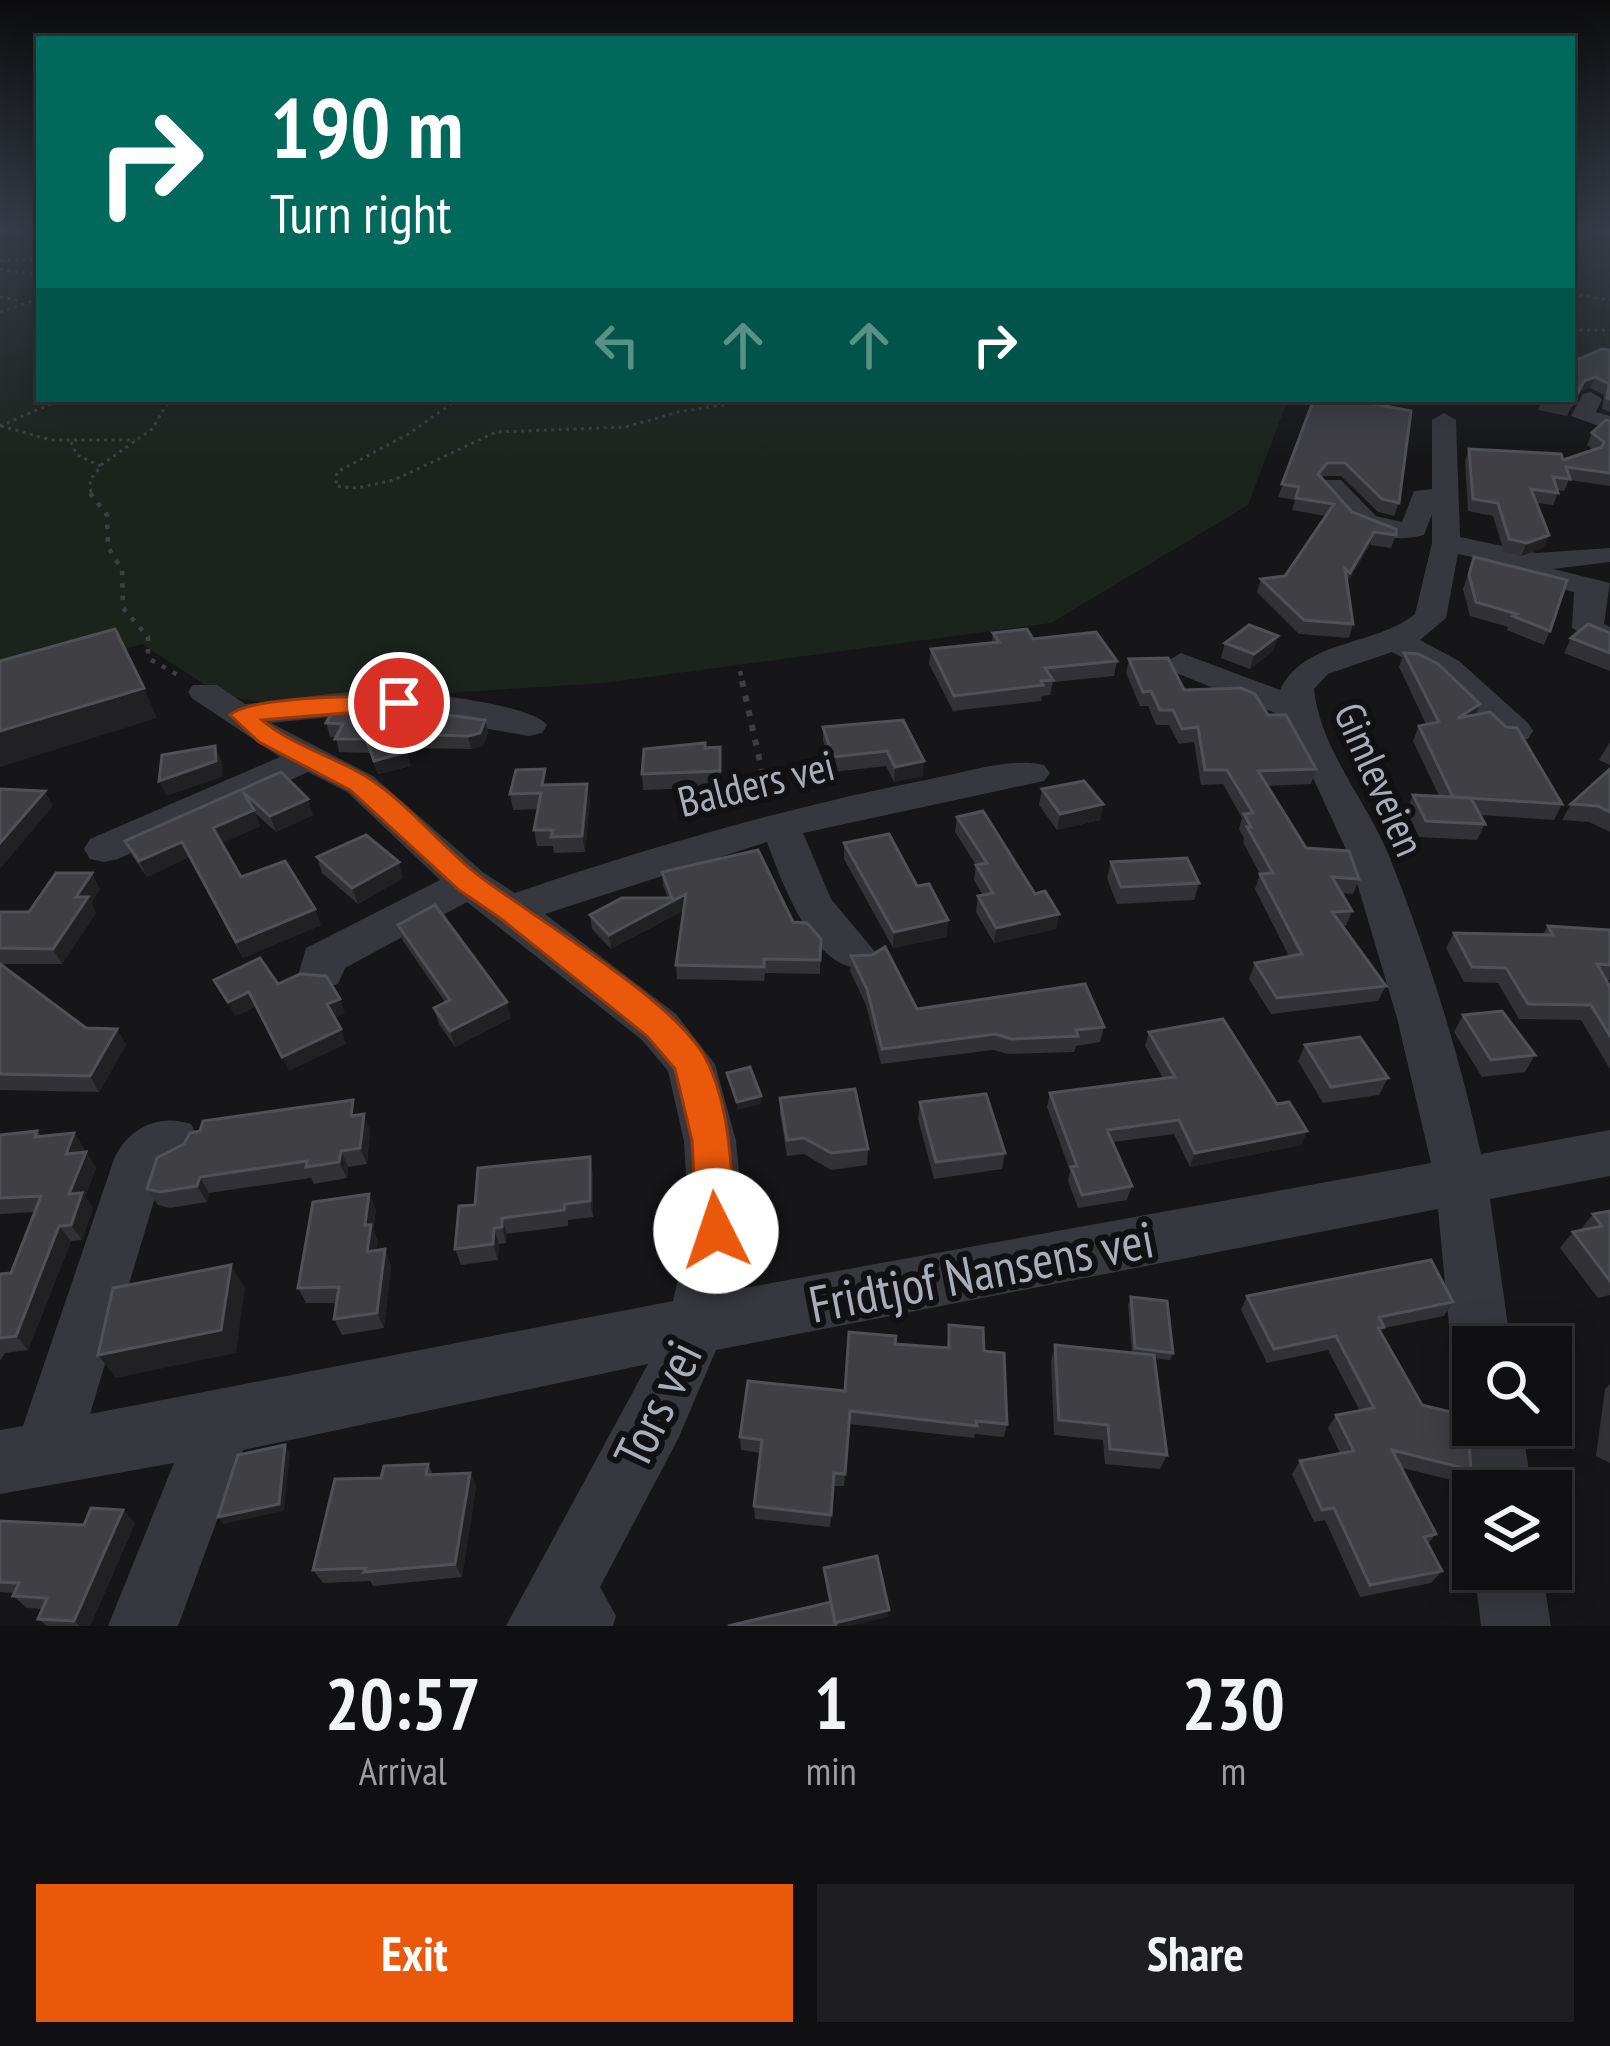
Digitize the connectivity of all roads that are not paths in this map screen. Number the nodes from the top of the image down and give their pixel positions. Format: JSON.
{"nodes":[{"id":1,"x":1591,"y":398,"type":"edge"},
{"id":2,"x":1610,"y":423,"type":"edge"},
{"id":3,"x":1454,"y":439,"type":"dead end"},
{"id":4,"x":1332,"y":486,"type":"edge"},
{"id":5,"x":1446,"y":497,"type":"junction"},
{"id":6,"x":1445,"y":547,"type":"junction"},
{"id":7,"x":1602,"y":555,"type":"dead end"},
{"id":8,"x":1599,"y":590,"type":"edge"},
{"id":9,"x":1610,"y":640,"type":"edge"},
{"id":10,"x":1398,"y":643,"type":"junction"},
{"id":11,"x":1181,"y":663,"type":"dead end"},
{"id":12,"x":1299,"y":710,"type":"junction"},
{"id":13,"x":529,"y":725,"type":"dead end"},
{"id":14,"x":1515,"y":731,"type":"edge"},
{"id":15,"x":307,"y":759,"type":"junction"},
{"id":16,"x":1031,"y":773,"type":"dead end"},
{"id":17,"x":784,"y":825,"type":"junction"},
{"id":18,"x":104,"y":848,"type":"dead end"},
{"id":19,"x":490,"y":897,"type":"junction"},
{"id":20,"x":855,"y":954,"type":"edge"},
{"id":21,"x":322,"y":972,"type":"edge"},
{"id":22,"x":173,"y":1140,"type":"dead end"},
{"id":23,"x":1610,"y":1153,"type":"edge"},
{"id":24,"x":1460,"y":1180,"type":"junction"},
{"id":25,"x":697,"y":1325,"type":"junction"},
{"id":26,"x":1478,"y":1326,"type":"edge"},
{"id":27,"x":222,"y":1423,"type":"junction"},
{"id":28,"x":23,"y":1457,"type":"edge"},
{"id":29,"x":1511,"y":1590,"type":"edge"},
{"id":30,"x":559,"y":1616,"type":"edge"},
{"id":31,"x":143,"y":1626,"type":"edge"},
{"id":32,"x":1516,"y":1626,"type":"edge"}],
"edges":[{"from":1,"to":2,"type":"street"},
{"from":3,"to":5,"type":"street","name":"Gimleveien"},
{"from":4,"to":5,"type":"street"},
{"from":5,"to":6,"type":"street","name":"Gimleveien"},
{"from":6,"to":7,"type":"street"},
{"from":6,"to":8,"type":"street"},
{"from":6,"to":10,"type":"street","name":"Gimleveien"},
{"from":8,"to":9,"type":"street"},
{"from":10,"to":12,"type":"street","name":"Gimleveien"},
{"from":10,"to":14,"type":"street"},
{"from":11,"to":12,"type":"street"},
{"from":12,"to":24,"type":"street","name":"Gimleveien"},
{"from":13,"to":15,"type":"street","name":"Tors vei"},
{"from":15,"to":18,"type":"street"},
{"from":15,"to":19,"type":"street","name":"Tors vei"},
{"from":16,"to":17,"type":"street","name":"Balders vei"},
{"from":17,"to":19,"type":"street","name":"Balders vei"},
{"from":17,"to":20,"type":"street"},
{"from":19,"to":21,"type":"street","name":"Balders vei"},
{"from":19,"to":25,"type":"street","name":"Tors vei"},
{"from":22,"to":28,"type":"street"},
{"from":23,"to":24,"type":"street","name":"Fridtjof Nansens vei"},
{"from":24,"to":25,"type":"street","name":"Fridtjof Nansens vei"},
{"from":24,"to":26,"type":"street","name":"Gimleveien"},
{"from":25,"to":27,"type":"street","name":"Fridtjof Nansens vei"},
{"from":25,"to":30,"type":"street","name":"Tors vei"},
{"from":27,"to":28,"type":"street","name":"Fridtjof Nansens vei"},
{"from":27,"to":31,"type":"street"},
{"from":29,"to":32,"type":"street"}]}
